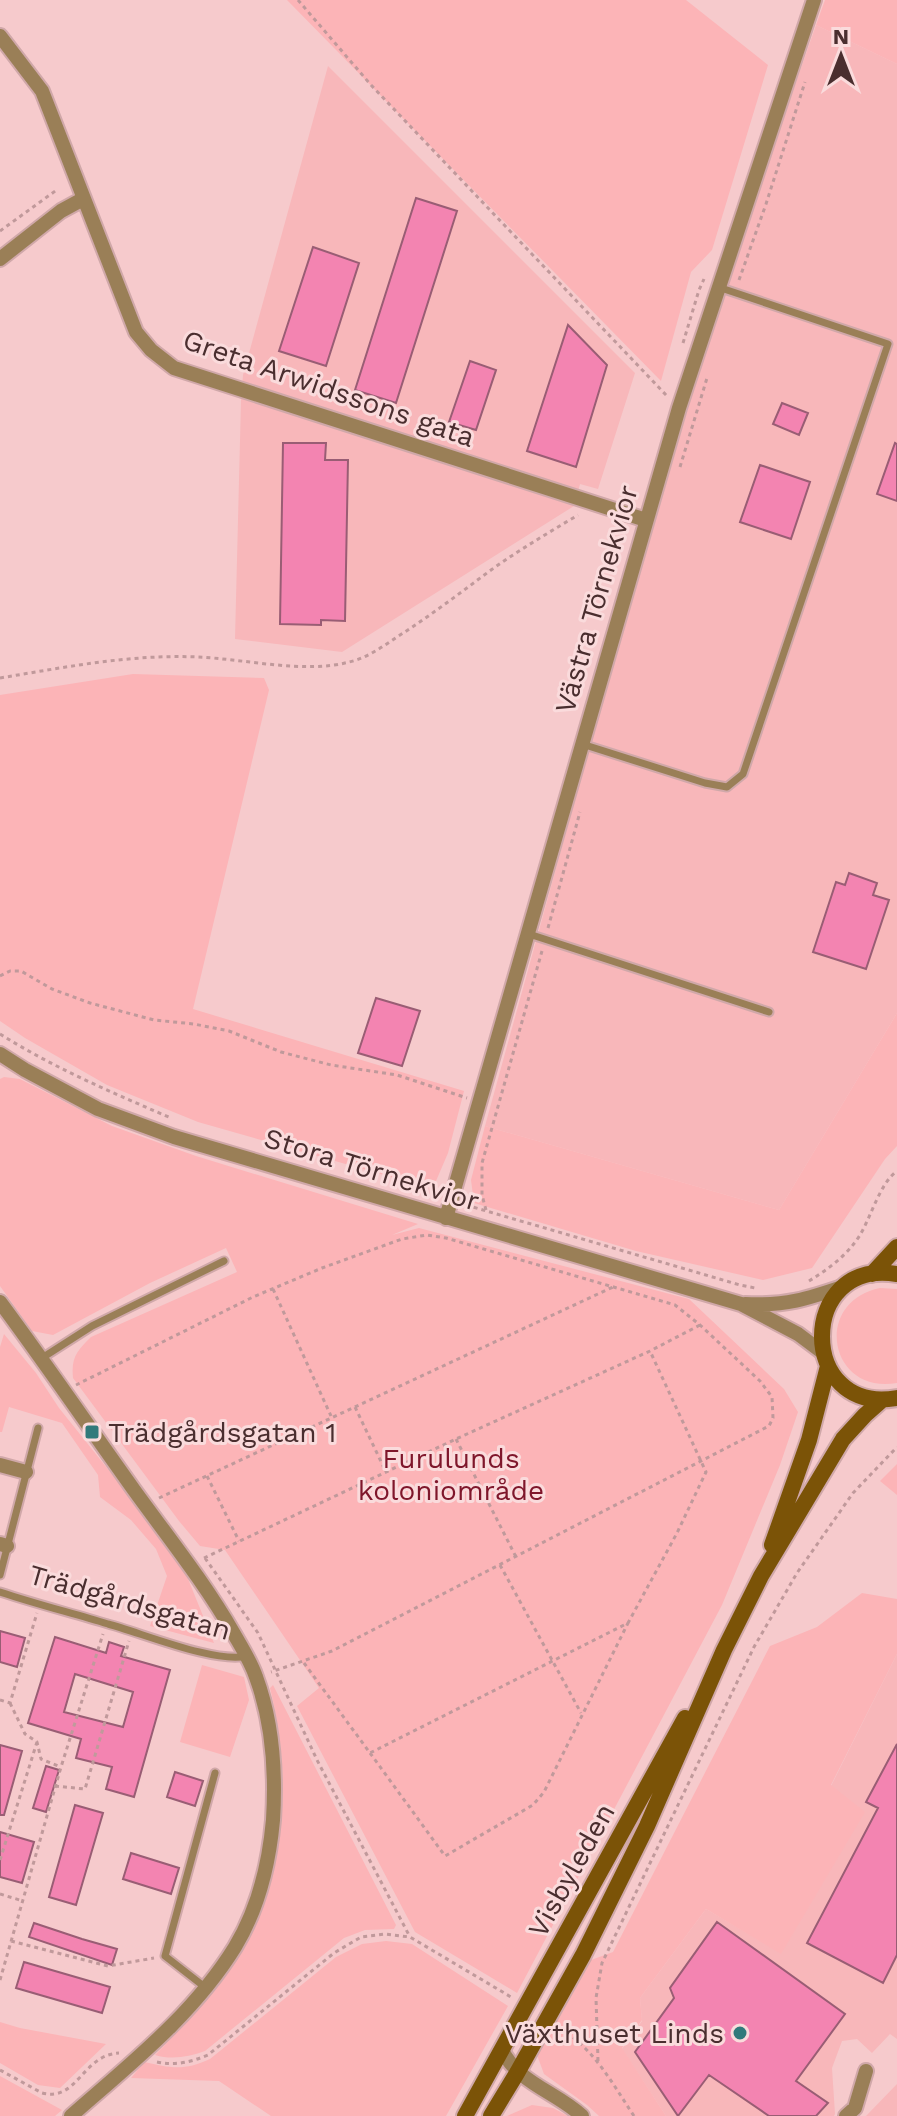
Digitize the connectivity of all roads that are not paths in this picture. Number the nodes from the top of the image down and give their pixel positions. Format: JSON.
{"nodes":[{"id":1,"x":814,"y":0,"type":"edge"},
{"id":2,"x":2,"y":41,"type":"edge"},
{"id":3,"x":83,"y":199,"type":"junction"},
{"id":4,"x":0,"y":259,"type":"edge"},
{"id":5,"x":718,"y":287,"type":"junction"},
{"id":6,"x":888,"y":344,"type":"junction"},
{"id":7,"x":897,"y":347,"type":"edge"},
{"id":8,"x":646,"y":520,"type":"junction"},
{"id":9,"x":582,"y":744,"type":"junction"},
{"id":10,"x":529,"y":934,"type":"junction"},
{"id":11,"x":769,"y":1012,"type":"dead end"},
{"id":12,"x":0,"y":1054,"type":"edge"},
{"id":13,"x":446,"y":1218,"type":"junction"},
{"id":14,"x":897,"y":1247,"type":"edge"},
{"id":15,"x":224,"y":1261,"type":"dead end"},
{"id":16,"x":872,"y":1274,"type":"junction"},
{"id":17,"x":897,"y":1274,"type":"edge"},
{"id":18,"x":846,"y":1285,"type":"junction"},
{"id":19,"x":0,"y":1302,"type":"edge"},
{"id":20,"x":741,"y":1304,"type":"junction"},
{"id":21,"x":825,"y":1359,"type":"junction"},
{"id":22,"x":40,"y":1360,"type":"junction"},
{"id":23,"x":890,"y":1399,"type":"edge"},
{"id":24,"x":38,"y":1428,"type":"dead end"},
{"id":25,"x":0,"y":1465,"type":"edge"},
{"id":26,"x":26,"y":1472,"type":"junction"},
{"id":27,"x":3,"y":1545,"type":"edge"},
{"id":28,"x":0,"y":1575,"type":"edge"},
{"id":29,"x":761,"y":1576,"type":"junction"},
{"id":30,"x":0,"y":1592,"type":"edge"},
{"id":31,"x":724,"y":1650,"type":"junction"},
{"id":32,"x":247,"y":1656,"type":"junction"},
{"id":33,"x":215,"y":1773,"type":"dead end"},
{"id":34,"x":206,"y":1988,"type":"junction"},
{"id":35,"x":502,"y":2050,"type":"junction"},
{"id":36,"x":866,"y":2071,"type":"dead end"},
{"id":37,"x":517,"y":2073,"type":"junction"},
{"id":38,"x":71,"y":2116,"type":"edge"},
{"id":39,"x":465,"y":2116,"type":"edge"},
{"id":40,"x":491,"y":2116,"type":"edge"},
{"id":41,"x":582,"y":2116,"type":"edge"},
{"id":42,"x":846,"y":2116,"type":"edge"}],
"edges":[{"from":1,"to":5,"type":"street","name":"Västra Törnekvior"},
{"from":2,"to":3,"type":"street","name":"Greta Arwidssons gata"},
{"from":3,"to":4,"type":"street"},
{"from":3,"to":8,"type":"street","name":"Greta Arwidssons gata"},
{"from":5,"to":6,"type":"lane"},
{"from":5,"to":8,"type":"street","name":"Västra Törnekvior"},
{"from":6,"to":7,"type":"lane"},
{"from":6,"to":9,"type":"lane"},
{"from":8,"to":9,"type":"street","name":"Västra Törnekvior"},
{"from":9,"to":10,"type":"street","name":"Västra Törnekvior"},
{"from":10,"to":11,"type":"lane"},
{"from":10,"to":13,"type":"street","name":"Västra Törnekvior"},
{"from":12,"to":13,"type":"street","name":"Stora Törnekvior"},
{"from":13,"to":20,"type":"street","name":"Stora Törnekvior"},
{"from":14,"to":16,"type":"main road"},
{"from":15,"to":22,"type":"lane"},
{"from":16,"to":17,"type":"main road"},
{"from":16,"to":18,"type":"main road"},
{"from":18,"to":20,"type":"street"},
{"from":18,"to":21,"type":"main road","name":"Visbyleden"},
{"from":19,"to":22,"type":"street","name":"Trädgårdsgatan"},
{"from":20,"to":21,"type":"street"},
{"from":21,"to":23,"type":"main road"},
{"from":21,"to":29,"type":"main road","name":"Visbyleden"},
{"from":22,"to":32,"type":"street","name":"Trädgårdsgatan"},
{"from":23,"to":29,"type":"main road","name":"Visbyleden"},
{"from":24,"to":26,"type":"lane"},
{"from":25,"to":26,"type":"street"},
{"from":26,"to":27,"type":"lane"},
{"from":27,"to":28,"type":"lane"},
{"from":29,"to":31,"type":"main road","name":"Visbyleden"},
{"from":30,"to":32,"type":"lane","name":"Trädgårdsgatan"},
{"from":31,"to":35,"type":"main road","name":"Visbyleden"},
{"from":31,"to":37,"type":"main road","name":"Visbyleden"},
{"from":32,"to":34,"type":"street","name":"Trädgårdsgatan"},
{"from":33,"to":34,"type":"lane"},
{"from":34,"to":38,"type":"street","name":"Trädgårdsgatan"},
{"from":35,"to":37,"type":"street"},
{"from":35,"to":39,"type":"main road","name":"Visbyleden"},
{"from":36,"to":42,"type":"street"},
{"from":37,"to":40,"type":"main road","name":"Visbyleden"},
{"from":37,"to":41,"type":"street"}]}
